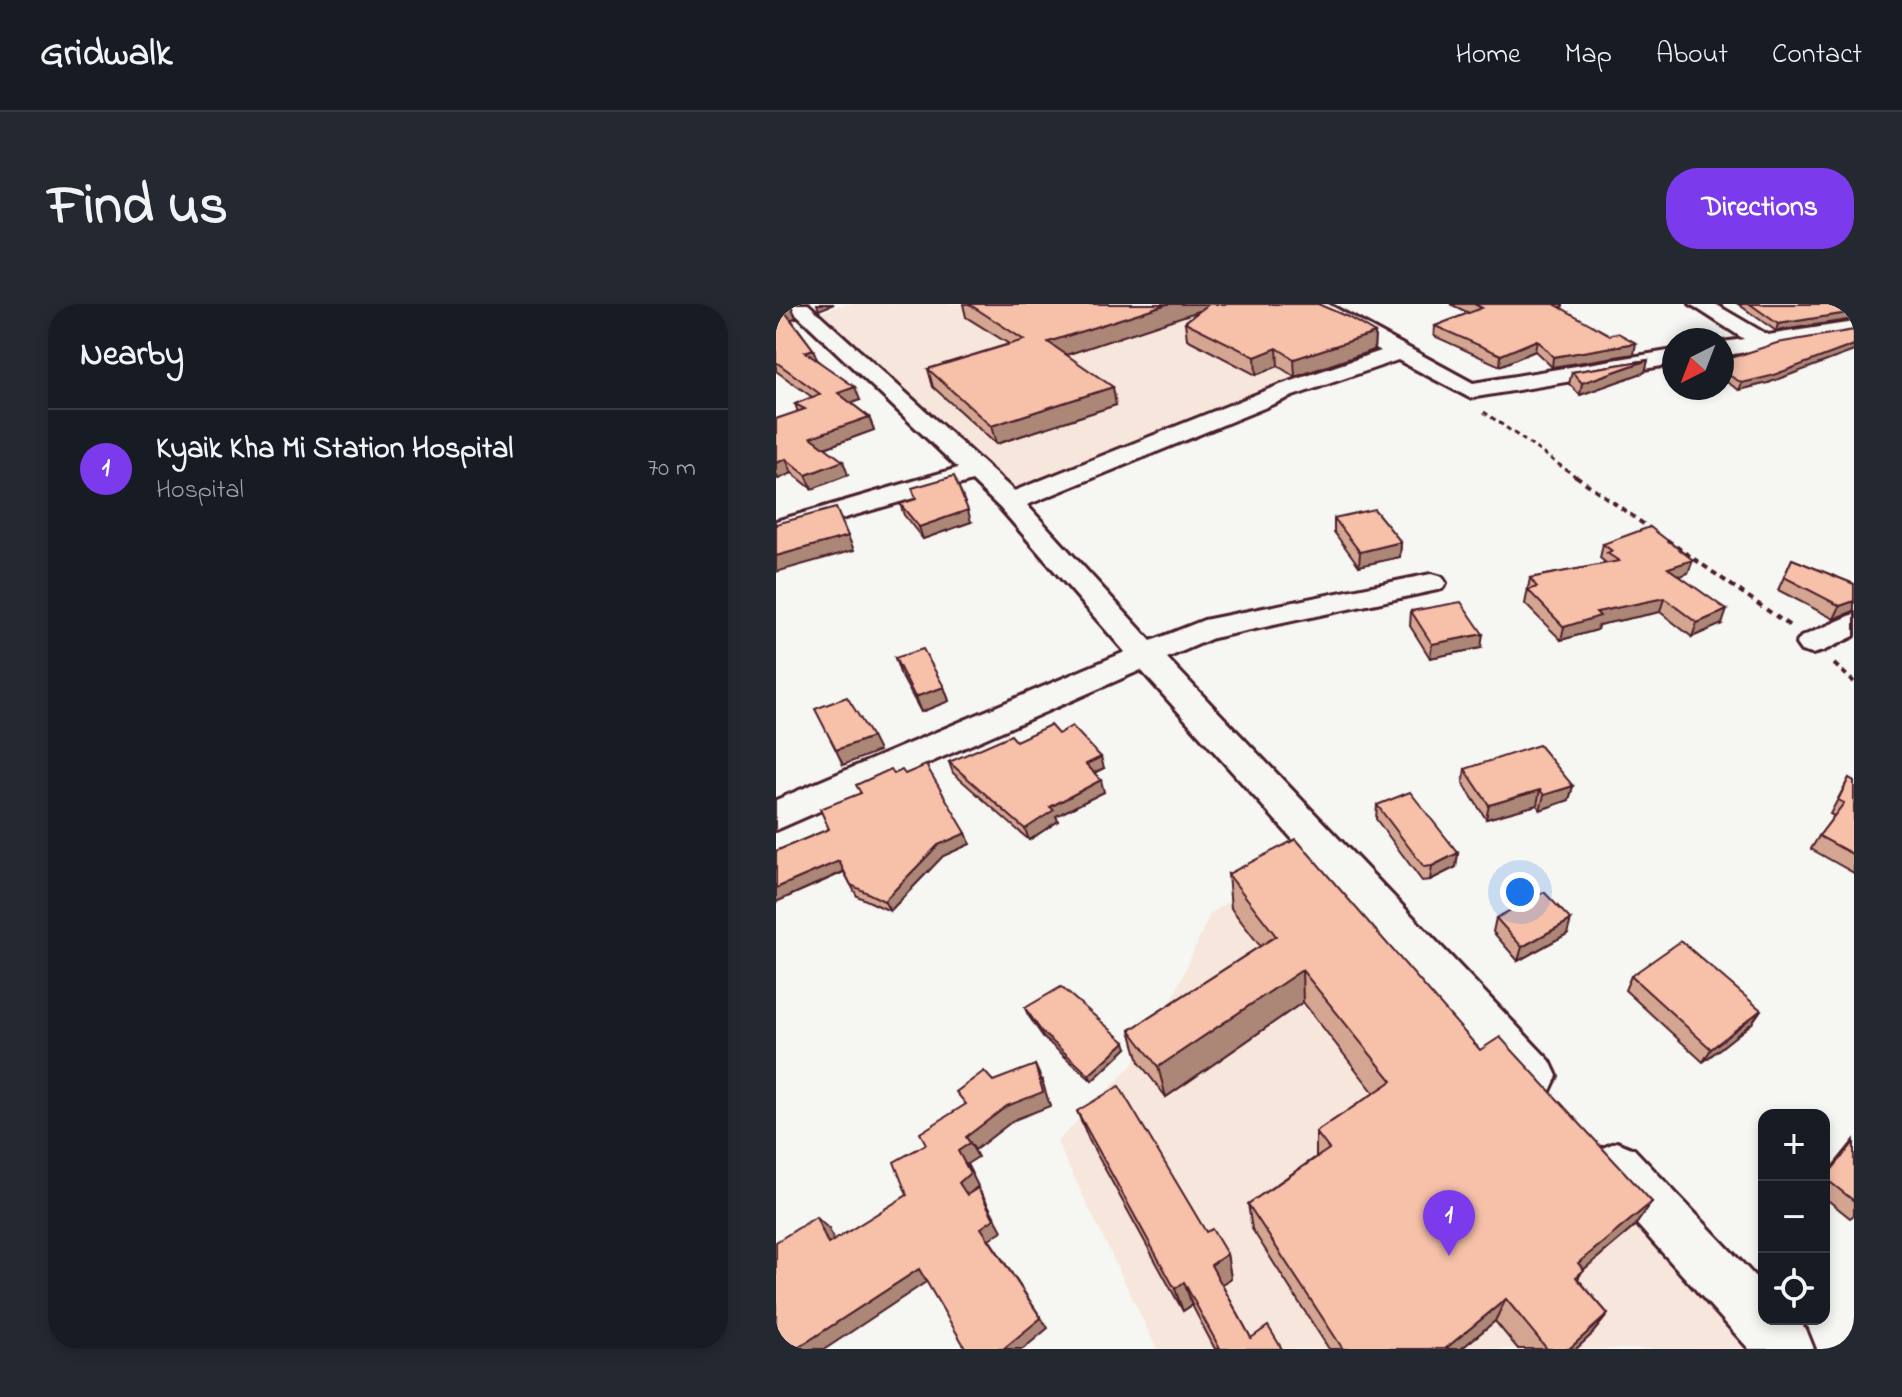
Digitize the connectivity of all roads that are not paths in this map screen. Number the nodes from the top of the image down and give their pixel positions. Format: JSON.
{"nodes":[{"id":1,"x":796,"y":304,"type":"edge"},
{"id":2,"x":1313,"y":304,"type":"edge"},
{"id":3,"x":1700,"y":304,"type":"edge"},
{"id":4,"x":1854,"y":328,"type":"edge"},
{"id":5,"x":1764,"y":342,"type":"junction"},
{"id":6,"x":1734,"y":347,"type":"edge"},
{"id":7,"x":1399,"y":352,"type":"junction"},
{"id":8,"x":1662,"y":359,"type":"edge"},
{"id":9,"x":977,"y":470,"type":"junction"},
{"id":10,"x":1010,"y":502,"type":"junction"},
{"id":11,"x":776,"y":530,"type":"edge"},
{"id":12,"x":1431,"y":583,"type":"dead end"},
{"id":13,"x":1854,"y":624,"type":"edge"},
{"id":14,"x":1812,"y":644,"type":"road end"},
{"id":15,"x":1146,"y":656,"type":"junction"},
{"id":16,"x":776,"y":816,"type":"edge"},
{"id":17,"x":1558,"y":1102,"type":"edge"},
{"id":18,"x":1591,"y":1137,"type":"edge"},
{"id":19,"x":1786,"y":1349,"type":"edge"}],
"edges":[{"from":1,"to":9,"type":"street"},
{"from":2,"to":7,"type":"street"},
{"from":3,"to":5,"type":"street"},
{"from":4,"to":5,"type":"street"},
{"from":5,"to":6,"type":"street"},
{"from":7,"to":8,"type":"street"},
{"from":7,"to":10,"type":"street"},
{"from":9,"to":10,"type":"street"},
{"from":9,"to":11,"type":"street"},
{"from":10,"to":15,"type":"street"},
{"from":12,"to":15,"type":"street"},
{"from":13,"to":14,"type":"street"},
{"from":15,"to":16,"type":"street"},
{"from":15,"to":17,"type":"street"},
{"from":18,"to":19,"type":"street"}]}
